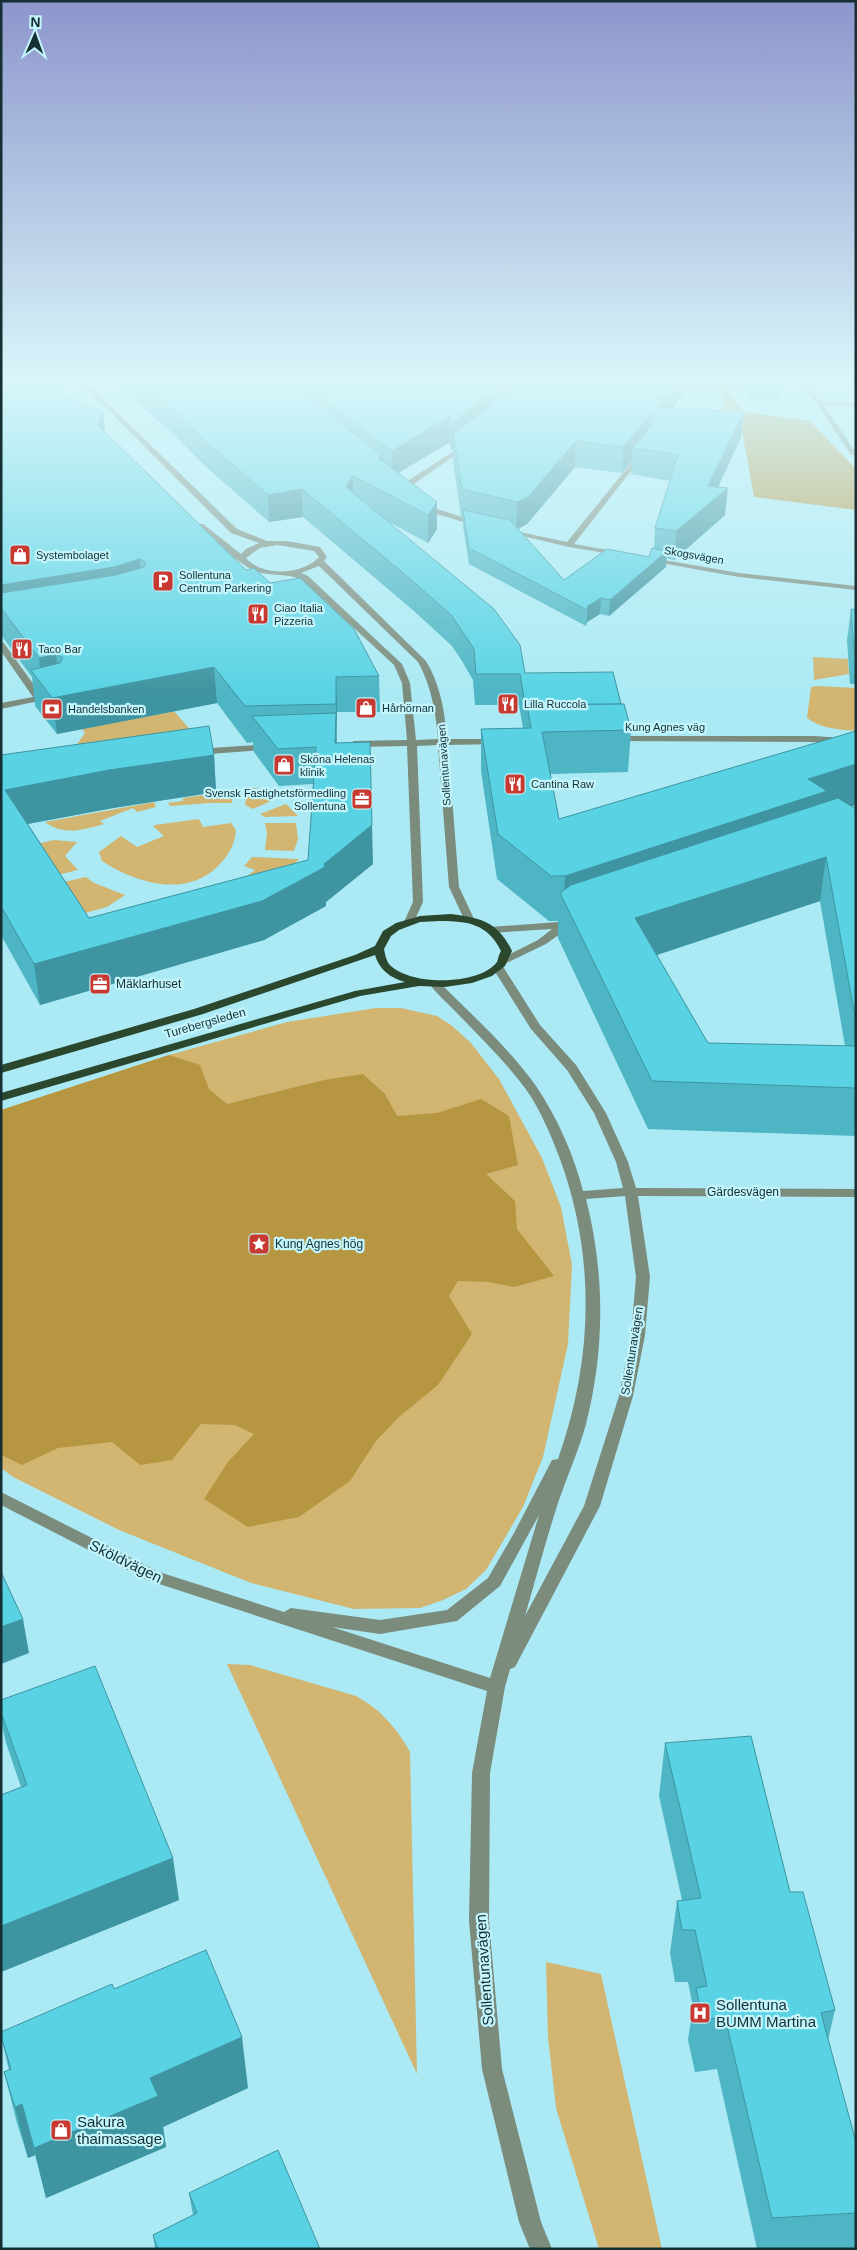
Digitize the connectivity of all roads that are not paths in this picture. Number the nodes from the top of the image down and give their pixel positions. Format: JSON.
{"nodes":[{"id":1,"x":185,"y":483,"type":"edge"},
{"id":2,"x":410,"y":483,"type":"edge"},
{"id":3,"x":619,"y":483,"type":"edge"},
{"id":4,"x":393,"y":484,"type":"edge"},
{"id":5,"x":401,"y":489,"type":"junction"},
{"id":6,"x":409,"y":498,"type":"edge"},
{"id":7,"x":417,"y":503,"type":"edge"},
{"id":8,"x":191,"y":516,"type":"edge"},
{"id":9,"x":492,"y":528,"type":"edge"},
{"id":10,"x":502,"y":530,"type":"edge"},
{"id":11,"x":267,"y":544,"type":"junction"},
{"id":12,"x":569,"y":545,"type":"junction"},
{"id":13,"x":625,"y":555,"type":"edge"},
{"id":14,"x":242,"y":558,"type":"junction"},
{"id":15,"x":644,"y":558,"type":"edge"},
{"id":16,"x":320,"y":562,"type":"junction"},
{"id":17,"x":291,"y":572,"type":"junction"},
{"id":18,"x":856,"y":588,"type":"edge"},
{"id":19,"x":1,"y":645,"type":"edge"},
{"id":20,"x":54,"y":695,"type":"edge"},
{"id":21,"x":39,"y":698,"type":"junction"},
{"id":22,"x":1,"y":706,"type":"edge"},
{"id":23,"x":606,"y":740,"type":"edge"},
{"id":24,"x":510,"y":741,"type":"edge"},
{"id":25,"x":854,"y":742,"type":"edge"},
{"id":26,"x":412,"y":743,"type":"junction"},
{"id":27,"x":443,"y":743,"type":"junction"},
{"id":28,"x":348,"y":744,"type":"edge"},
{"id":29,"x":282,"y":746,"type":"edge"},
{"id":30,"x":186,"y":753,"type":"edge"},
{"id":31,"x":582,"y":920,"type":"edge"},
{"id":32,"x":470,"y":921,"type":"junction"},
{"id":33,"x":409,"y":922,"type":"junction"},
{"id":34,"x":564,"y":926,"type":"junction"},
{"id":35,"x":490,"y":930,"type":"junction"},
{"id":36,"x":378,"y":949,"type":"junction"},
{"id":37,"x":500,"y":964,"type":"junction"},
{"id":38,"x":418,"y":982,"type":"junction"},
{"id":39,"x":436,"y":985,"type":"junction"},
{"id":40,"x":1,"y":1069,"type":"edge"},
{"id":41,"x":1,"y":1097,"type":"edge"},
{"id":42,"x":631,"y":1192,"type":"junction"},
{"id":43,"x":856,"y":1193,"type":"edge"},
{"id":44,"x":578,"y":1195,"type":"junction"},
{"id":45,"x":578,"y":1424,"type":"junction"},
{"id":46,"x":1,"y":1498,"type":"edge"},
{"id":47,"x":257,"y":1610,"type":"junction"},
{"id":48,"x":451,"y":1616,"type":"joint"},
{"id":49,"x":496,"y":1687,"type":"junction"},
{"id":50,"x":541,"y":2249,"type":"edge"}],
"edges":[{"from":1,"to":11,"type":"street"},
{"from":2,"to":5,"type":"street"},
{"from":3,"to":12,"type":"street"},
{"from":4,"to":5,"type":"street"},
{"from":5,"to":6,"type":"street"},
{"from":7,"to":9,"type":"street"},
{"from":8,"to":14,"type":"street"},
{"from":10,"to":12,"type":"street"},
{"from":11,"to":14,"type":"street"},
{"from":11,"to":16,"type":"street","name":"Sollentunavägen"},
{"from":12,"to":13,"type":"street"},
{"from":14,"to":17,"type":"street"},
{"from":15,"to":18,"type":"street","name":"Skogsvägen"},
{"from":16,"to":17,"type":"street"},
{"from":16,"to":27,"type":"street","name":"Sollentunavägen"},
{"from":17,"to":26,"type":"street"},
{"from":19,"to":21,"type":"street"},
{"from":20,"to":21,"type":"street"},
{"from":21,"to":22,"type":"street"},
{"from":23,"to":25,"type":"street","name":"Kung Agnes väg"},
{"from":24,"to":27,"type":"street"},
{"from":26,"to":27,"type":"street"},
{"from":26,"to":28,"type":"street"},
{"from":26,"to":33,"type":"street"},
{"from":27,"to":32,"type":"street","name":"Sollentunavägen"},
{"from":29,"to":30,"type":"street"},
{"from":31,"to":34,"type":"street"},
{"from":32,"to":33,"type":"main road"},
{"from":32,"to":35,"type":"main road"},
{"from":33,"to":36,"type":"main road"},
{"from":34,"to":35,"type":"street"},
{"from":34,"to":37,"type":"street"},
{"from":35,"to":37,"type":"main road"},
{"from":36,"to":38,"type":"main road","name":"Turebergsleden"},
{"from":36,"to":40,"type":"main road","name":"Turebergsleden"},
{"from":37,"to":39,"type":"main road","name":"Turebergsleden"},
{"from":37,"to":42,"type":"street","name":"Sollentunavägen"},
{"from":38,"to":39,"type":"main road","name":"Turebergsleden"},
{"from":38,"to":41,"type":"main road","name":"Turebergsleden"},
{"from":39,"to":44,"type":"street","name":"Sollentunavägen"},
{"from":42,"to":43,"type":"street","name":"Gärdesvägen"},
{"from":42,"to":44,"type":"street","name":"Gärdesvägen"},
{"from":42,"to":49,"type":"street","name":"Sollentunavägen"},
{"from":44,"to":45,"type":"street","name":"Sollentunavägen"},
{"from":45,"to":48,"type":"street","name":"Sollentunavägen"},
{"from":45,"to":49,"type":"street","name":"Sollentunavägen"},
{"from":46,"to":47,"type":"street","name":"Sköldvägen"},
{"from":47,"to":48,"type":"street","name":"Sköldvägen"},
{"from":47,"to":49,"type":"street","name":"Sköldvägen"},
{"from":49,"to":50,"type":"street","name":"Sollentunavägen"}]}
